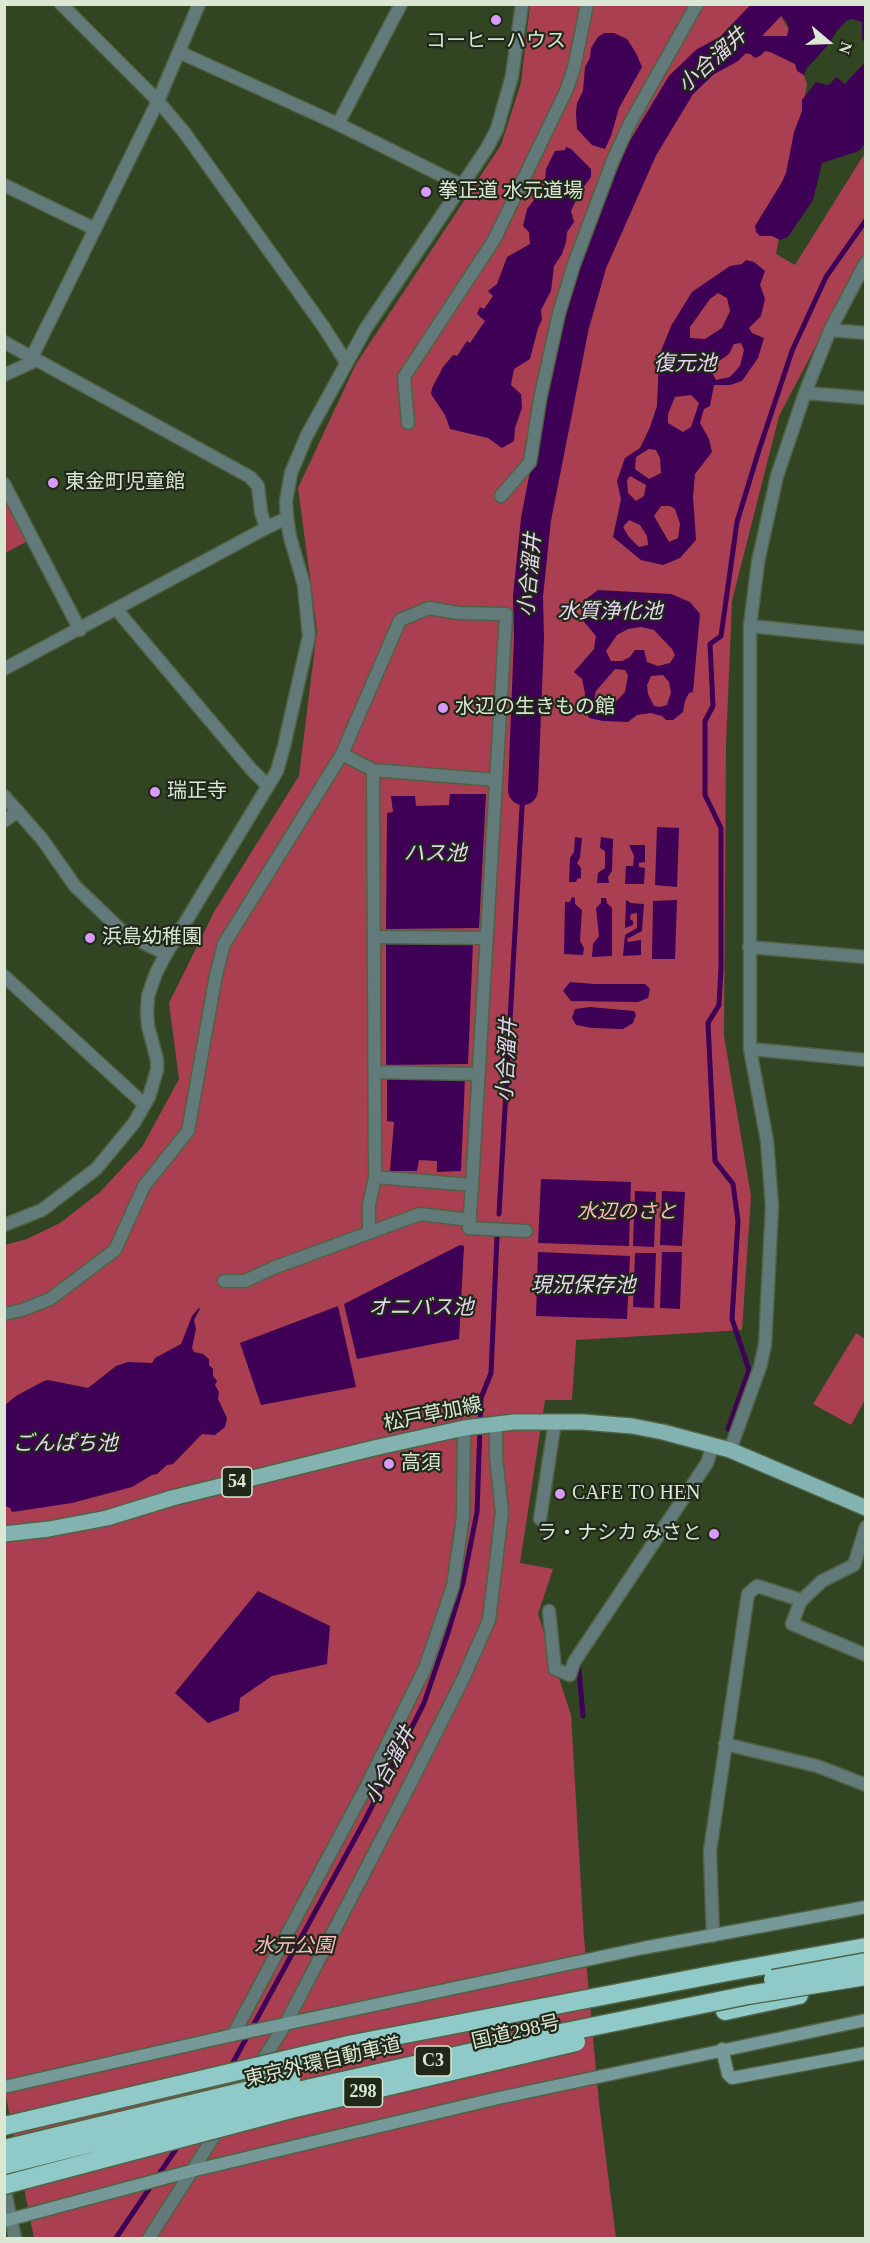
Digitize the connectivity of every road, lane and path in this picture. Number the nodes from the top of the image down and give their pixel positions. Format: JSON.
{"nodes":[{"id":1,"x":61,"y":4,"type":"edge"},
{"id":2,"x":199,"y":4,"type":"edge"},
{"id":3,"x":401,"y":4,"type":"edge"},
{"id":4,"x":522,"y":4,"type":"edge"},
{"id":5,"x":587,"y":4,"type":"edge"},
{"id":6,"x":697,"y":4,"type":"edge"},
{"id":7,"x":179,"y":52,"type":"junction"},
{"id":8,"x":158,"y":101,"type":"junction"},
{"id":9,"x":338,"y":124,"type":"junction"},
{"id":10,"x":4,"y":185,"type":"edge"},
{"id":11,"x":461,"y":185,"type":"junction"},
{"id":12,"x":95,"y":229,"type":"junction"},
{"id":13,"x":866,"y":262,"type":"edge"},
{"id":14,"x":830,"y":330,"type":"junction"},
{"id":15,"x":866,"y":333,"type":"edge"},
{"id":16,"x":4,"y":342,"type":"edge"},
{"id":17,"x":34,"y":358,"type":"junction"},
{"id":18,"x":346,"y":362,"type":"junction"},
{"id":19,"x":4,"y":375,"type":"edge"},
{"id":20,"x":805,"y":393,"type":"junction"},
{"id":21,"x":866,"y":398,"type":"edge"},
{"id":22,"x":408,"y":423,"type":"dead end"},
{"id":23,"x":4,"y":484,"type":"edge"},
{"id":24,"x":501,"y":496,"type":"dead end"},
{"id":25,"x":287,"y":518,"type":"junction"},
{"id":26,"x":266,"y":528,"type":"junction"},
{"id":27,"x":116,"y":609,"type":"junction"},
{"id":28,"x":750,"y":626,"type":"junction"},
{"id":29,"x":80,"y":630,"type":"junction"},
{"id":30,"x":866,"y":638,"type":"edge"},
{"id":31,"x":4,"y":669,"type":"edge"},
{"id":32,"x":342,"y":754,"type":"junction"},
{"id":33,"x":373,"y":770,"type":"junction"},
{"id":34,"x":496,"y":780,"type":"junction"},
{"id":35,"x":268,"y":786,"type":"junction"},
{"id":36,"x":4,"y":796,"type":"edge"},
{"id":37,"x":18,"y":811,"type":"junction"},
{"id":38,"x":4,"y":821,"type":"edge"},
{"id":39,"x":374,"y":938,"type":"junction"},
{"id":40,"x":487,"y":938,"type":"junction"},
{"id":41,"x":749,"y":947,"type":"junction"},
{"id":42,"x":166,"y":954,"type":"junction"},
{"id":43,"x":866,"y":957,"type":"edge"},
{"id":44,"x":4,"y":976,"type":"edge"},
{"id":45,"x":750,"y":1048,"type":"junction"},
{"id":46,"x":866,"y":1060,"type":"edge"},
{"id":47,"x":375,"y":1071,"type":"junction"},
{"id":48,"x":479,"y":1074,"type":"junction"},
{"id":49,"x":144,"y":1104,"type":"junction"},
{"id":50,"x":375,"y":1177,"type":"junction"},
{"id":51,"x":472,"y":1185,"type":"junction"},
{"id":52,"x":470,"y":1220,"type":"junction"},
{"id":53,"x":4,"y":1225,"type":"edge"},
{"id":54,"x":526,"y":1231,"type":"dead end"},
{"id":55,"x":369,"y":1233,"type":"junction"},
{"id":56,"x":224,"y":1281,"type":"dead end"},
{"id":57,"x":4,"y":1314,"type":"edge"},
{"id":58,"x":555,"y":1421,"type":"junction"},
{"id":59,"x":494,"y":1424,"type":"junction"},
{"id":60,"x":466,"y":1428,"type":"junction"},
{"id":61,"x":713,"y":1445,"type":"junction"},
{"id":62,"x":730,"y":1450,"type":"junction"},
{"id":63,"x":866,"y":1508,"type":"edge"},
{"id":64,"x":540,"y":1519,"type":"dead end"},
{"id":65,"x":866,"y":1527,"type":"edge"},
{"id":66,"x":4,"y":1534,"type":"edge"},
{"id":67,"x":800,"y":1602,"type":"junction"},
{"id":68,"x":549,"y":1611,"type":"dead end"},
{"id":69,"x":866,"y":1655,"type":"edge"},
{"id":70,"x":724,"y":1744,"type":"junction"},
{"id":71,"x":866,"y":1785,"type":"edge"},
{"id":72,"x":866,"y":1907,"type":"edge"},
{"id":73,"x":713,"y":1936,"type":"junction"},
{"id":74,"x":866,"y":1947,"type":"edge"},
{"id":75,"x":866,"y":1962,"type":"edge"},
{"id":76,"x":866,"y":1976,"type":"edge"},
{"id":77,"x":866,"y":1981,"type":"edge"},
{"id":78,"x":866,"y":2020,"type":"edge"},
{"id":79,"x":285,"y":2025,"type":"junction"},
{"id":80,"x":235,"y":2035,"type":"junction"},
{"id":81,"x":722,"y":2049,"type":"junction"},
{"id":82,"x":866,"y":2053,"type":"edge"},
{"id":83,"x":4,"y":2087,"type":"edge"},
{"id":84,"x":4,"y":2126,"type":"edge"},
{"id":85,"x":4,"y":2149,"type":"edge"},
{"id":86,"x":4,"y":2165,"type":"edge"},
{"id":87,"x":191,"y":2171,"type":"junction"},
{"id":88,"x":4,"y":2186,"type":"edge"},
{"id":89,"x":8,"y":2221,"type":"edge"},
{"id":90,"x":15,"y":2238,"type":"edge"},
{"id":91,"x":149,"y":2238,"type":"edge"}],
"edges":[{"from":1,"to":8,"type":"street"},
{"from":2,"to":7,"type":"street"},
{"from":3,"to":9,"type":"street"},
{"from":4,"to":11,"type":"street"},
{"from":5,"to":22,"type":"street"},
{"from":6,"to":24,"type":"street"},
{"from":7,"to":8,"type":"street"},
{"from":7,"to":9,"type":"street"},
{"from":8,"to":12,"type":"street"},
{"from":8,"to":18,"type":"street"},
{"from":9,"to":11,"type":"street"},
{"from":10,"to":12,"type":"street"},
{"from":11,"to":18,"type":"street"},
{"from":12,"to":17,"type":"street"},
{"from":13,"to":14,"type":"street"},
{"from":14,"to":15,"type":"street"},
{"from":14,"to":20,"type":"street"},
{"from":16,"to":17,"type":"street"},
{"from":17,"to":19,"type":"street"},
{"from":17,"to":26,"type":"street"},
{"from":18,"to":25,"type":"street"},
{"from":20,"to":21,"type":"street"},
{"from":20,"to":28,"type":"street"},
{"from":23,"to":29,"type":"street"},
{"from":25,"to":26,"type":"street"},
{"from":25,"to":35,"type":"street"},
{"from":26,"to":27,"type":"street"},
{"from":27,"to":29,"type":"street"},
{"from":27,"to":35,"type":"street"},
{"from":28,"to":30,"type":"street"},
{"from":28,"to":41,"type":"street"},
{"from":29,"to":31,"type":"street"},
{"from":32,"to":33,"type":"street"},
{"from":32,"to":34,"type":"street"},
{"from":32,"to":57,"type":"street"},
{"from":33,"to":34,"type":"street"},
{"from":33,"to":39,"type":"street"},
{"from":34,"to":40,"type":"street"},
{"from":35,"to":42,"type":"street"},
{"from":36,"to":37,"type":"street"},
{"from":37,"to":38,"type":"street"},
{"from":37,"to":42,"type":"street"},
{"from":39,"to":40,"type":"street"},
{"from":39,"to":47,"type":"street"},
{"from":40,"to":48,"type":"street"},
{"from":41,"to":43,"type":"street"},
{"from":41,"to":45,"type":"street"},
{"from":42,"to":49,"type":"street"},
{"from":44,"to":49,"type":"street"},
{"from":45,"to":46,"type":"street"},
{"from":45,"to":62,"type":"street"},
{"from":47,"to":48,"type":"street"},
{"from":47,"to":50,"type":"street"},
{"from":48,"to":51,"type":"street"},
{"from":49,"to":53,"type":"street"},
{"from":50,"to":51,"type":"street"},
{"from":50,"to":55,"type":"street"},
{"from":51,"to":52,"type":"street"},
{"from":52,"to":54,"type":"street"},
{"from":52,"to":55,"type":"street"},
{"from":55,"to":56,"type":"street"},
{"from":58,"to":59,"type":"main road","name":"松戸草加線","number":"54"},
{"from":58,"to":61,"type":"main road","name":"松戸草加線","number":"54"},
{"from":58,"to":64,"type":"street"},
{"from":59,"to":60,"type":"main road","name":"松戸草加線","number":"54"},
{"from":59,"to":79,"type":"street"},
{"from":60,"to":66,"type":"main road","name":"松戸草加線","number":"54"},
{"from":60,"to":80,"type":"street"},
{"from":61,"to":62,"type":"main road","name":"松戸草加線","number":"54"},
{"from":61,"to":68,"type":"street"},
{"from":62,"to":63,"type":"main road","name":"松戸草加線","number":"54"},
{"from":65,"to":67,"type":"street"},
{"from":67,"to":69,"type":"street"},
{"from":67,"to":70,"type":"street"},
{"from":70,"to":71,"type":"street"},
{"from":70,"to":73,"type":"street"},
{"from":72,"to":73,"type":"street"},
{"from":73,"to":79,"type":"street"},
{"from":74,"to":84,"type":"highway","name":"国道298号","bridge":true},
{"from":75,"to":85,"type":"highway","name":"東京外環自動車道","number":"C3","bridge":true},
{"from":76,"to":86,"type":"highway","name":"東京外環自動車道","number":"C3","bridge":true},
{"from":77,"to":88,"type":"highway","name":"国道298号","number":"298","bridge":true},
{"from":78,"to":81,"type":"street"},
{"from":79,"to":80,"type":"street"},
{"from":79,"to":87,"type":"street"},
{"from":80,"to":83,"type":"street"},
{"from":81,"to":82,"type":"street"},
{"from":81,"to":87,"type":"street"},
{"from":87,"to":89,"type":"street"},
{"from":87,"to":91,"type":"street"},
{"from":88,"to":89,"type":"street"},
{"from":89,"to":90,"type":"street"}]}
